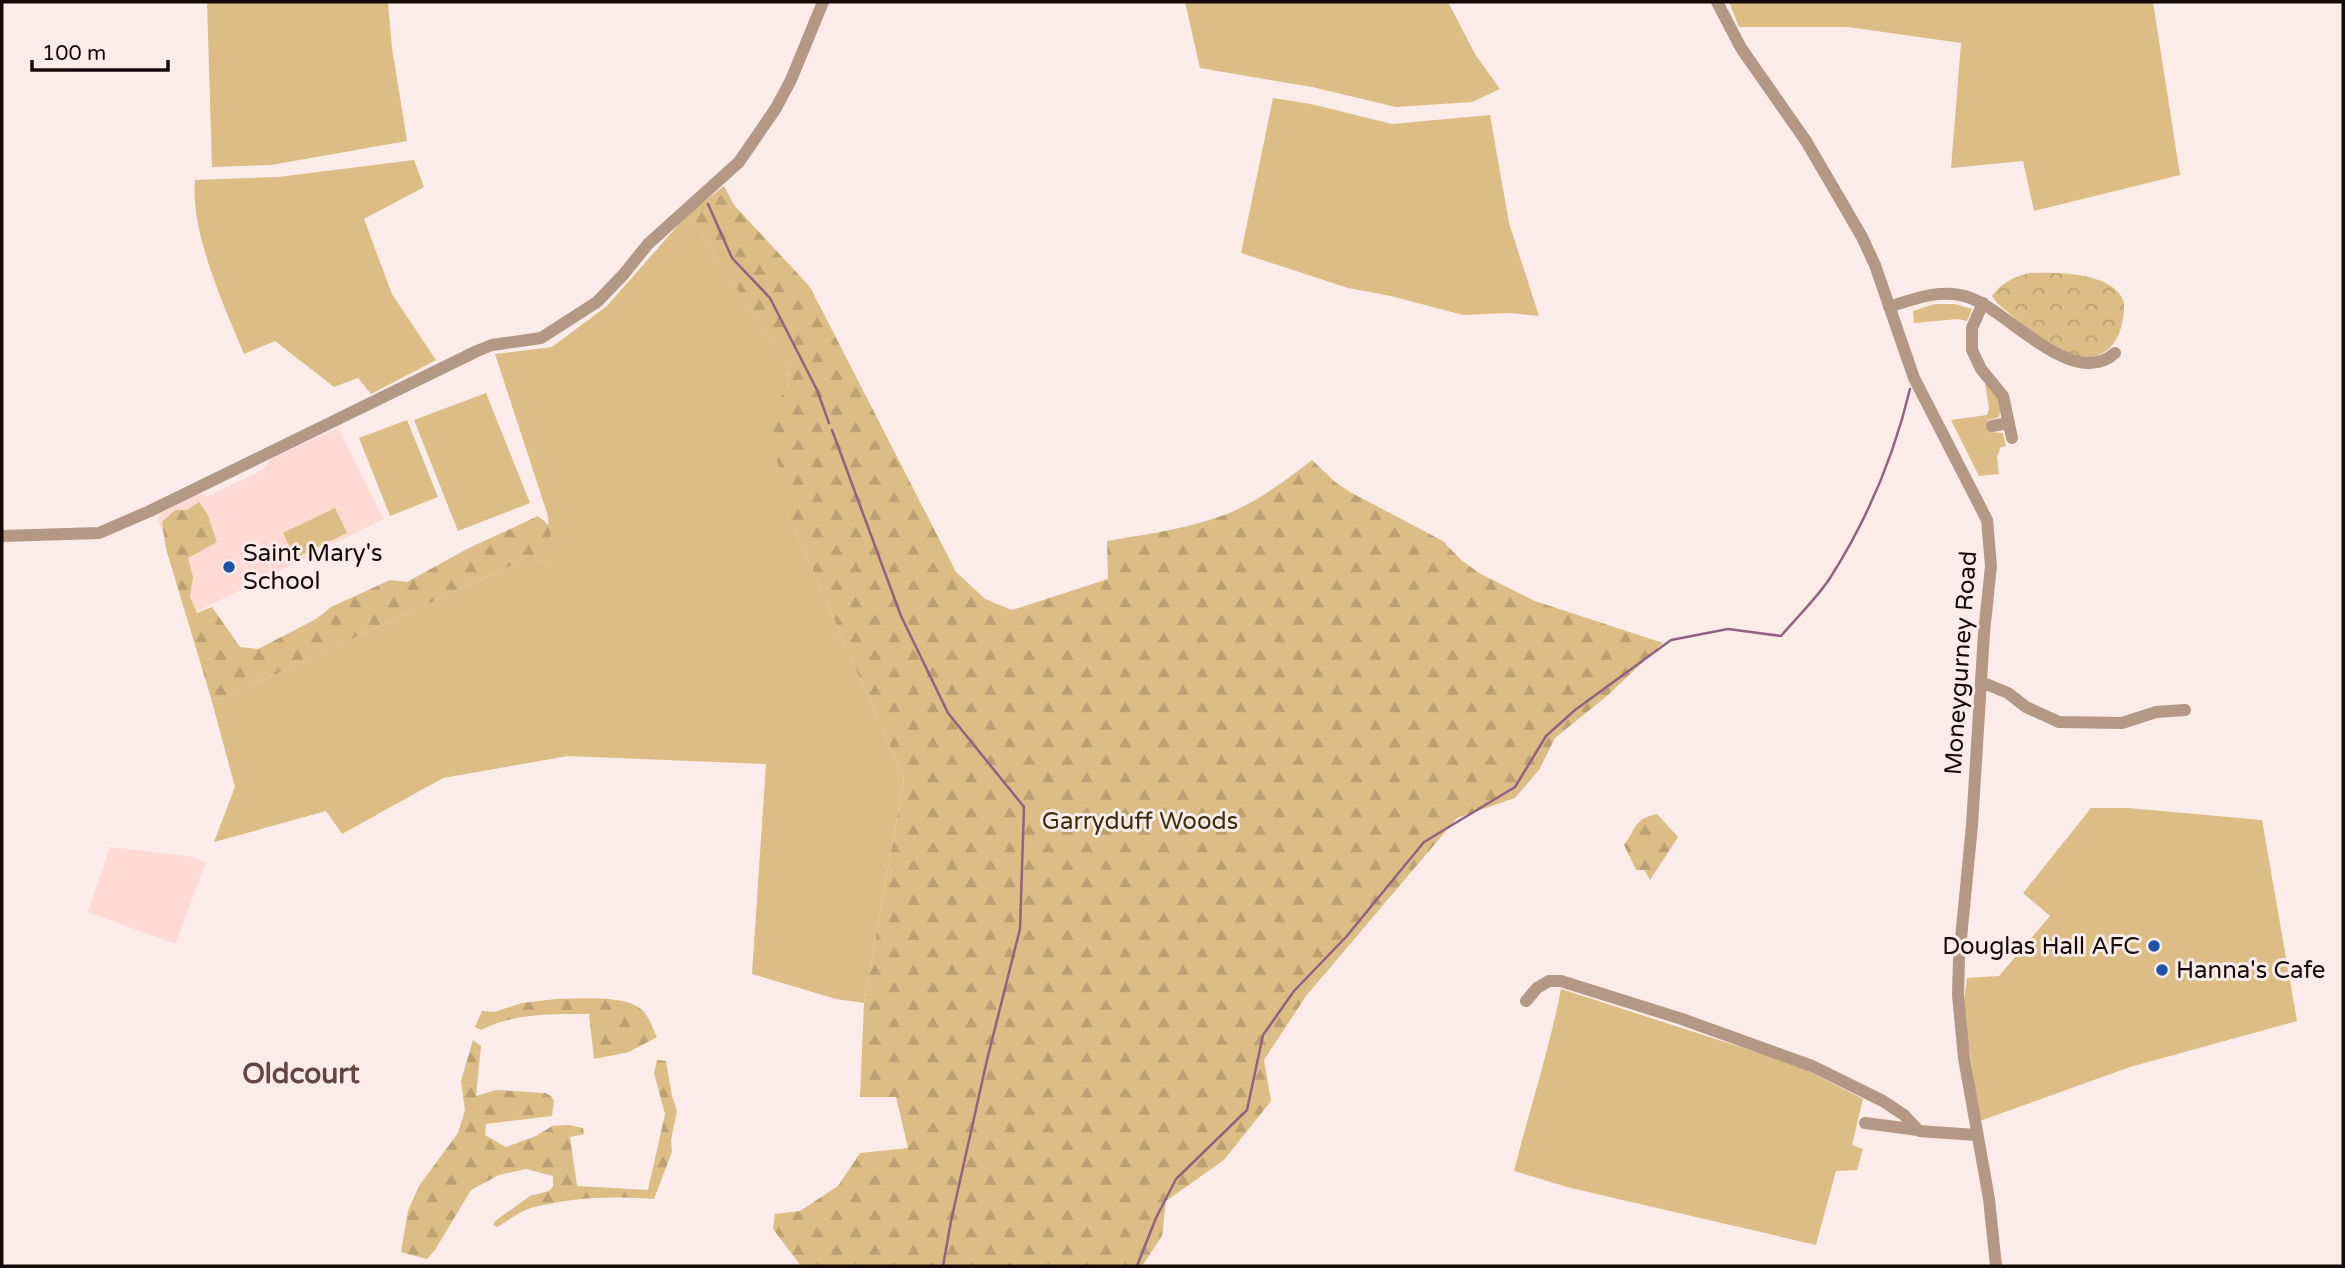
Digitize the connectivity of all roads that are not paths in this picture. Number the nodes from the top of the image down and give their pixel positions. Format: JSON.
{"nodes":[{"id":1,"x":823,"y":2,"type":"edge"},
{"id":2,"x":1717,"y":2,"type":"edge"},
{"id":3,"x":1983,"y":303,"type":"junction"},
{"id":4,"x":1889,"y":307,"type":"junction"},
{"id":5,"x":2116,"y":353,"type":"dead end"},
{"id":6,"x":2009,"y":423,"type":"junction"},
{"id":7,"x":1992,"y":426,"type":"dead end"},
{"id":8,"x":2011,"y":438,"type":"dead end"},
{"id":9,"x":2,"y":536,"type":"edge"},
{"id":10,"x":1981,"y":682,"type":"junction"},
{"id":11,"x":2185,"y":710,"type":"dead end"},
{"id":12,"x":1526,"y":1001,"type":"dead end"},
{"id":13,"x":1865,"y":1123,"type":"dead end"},
{"id":14,"x":1919,"y":1130,"type":"junction"},
{"id":15,"x":1976,"y":1135,"type":"junction"},
{"id":16,"x":1996,"y":1266,"type":"edge"}],
"edges":[{"from":1,"to":9,"type":"street"},
{"from":2,"to":4,"type":"street","name":"Moneygurney Road"},
{"from":3,"to":4,"type":"street"},
{"from":3,"to":5,"type":"street"},
{"from":3,"to":6,"type":"street"},
{"from":4,"to":10,"type":"street","name":"Moneygurney Road"},
{"from":6,"to":7,"type":"street"},
{"from":6,"to":8,"type":"street"},
{"from":10,"to":11,"type":"street"},
{"from":10,"to":15,"type":"street","name":"Moneygurney Road"},
{"from":12,"to":14,"type":"street"},
{"from":13,"to":14,"type":"street"},
{"from":14,"to":15,"type":"street"},
{"from":15,"to":16,"type":"street","name":"Moneygurney Road"}]}
